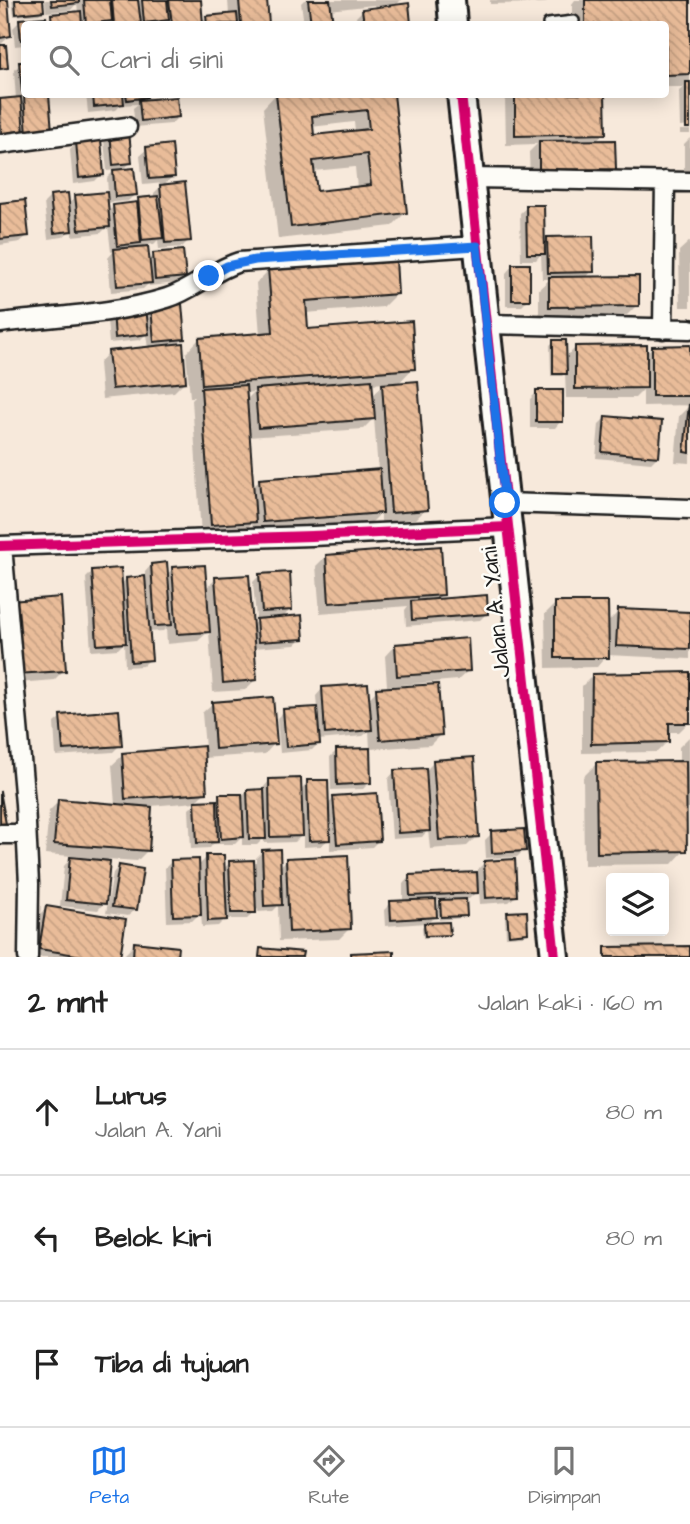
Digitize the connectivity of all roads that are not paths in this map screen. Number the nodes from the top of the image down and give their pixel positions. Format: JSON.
{"nodes":[{"id":1,"x":451,"y":0,"type":"edge"},
{"id":2,"x":453,"y":21,"type":"edge"},
{"id":3,"x":461,"y":98,"type":"edge"},
{"id":4,"x":127,"y":127,"type":"dead end"},
{"id":5,"x":0,"y":144,"type":"edge"},
{"id":6,"x":470,"y":178,"type":"junction"},
{"id":7,"x":665,"y":181,"type":"junction"},
{"id":8,"x":690,"y":182,"type":"edge"},
{"id":9,"x":477,"y":246,"type":"junction"},
{"id":10,"x":0,"y":323,"type":"edge"},
{"id":11,"x":486,"y":324,"type":"junction"},
{"id":12,"x":663,"y":329,"type":"junction"},
{"id":13,"x":690,"y":329,"type":"edge"},
{"id":14,"x":690,"y":509,"type":"edge"},
{"id":15,"x":507,"y":515,"type":"junction"},
{"id":16,"x":1,"y":546,"type":"edge"},
{"id":17,"x":0,"y":834,"type":"edge"},
{"id":18,"x":26,"y":834,"type":"junction"},
{"id":19,"x":27,"y":957,"type":"edge"},
{"id":20,"x":555,"y":957,"type":"edge"}],
"edges":[{"from":1,"to":2,"type":"street"},
{"from":3,"to":6,"type":"street","name":"Jalan A. Yani"},
{"from":4,"to":5,"type":"street"},
{"from":6,"to":7,"type":"street"},
{"from":6,"to":9,"type":"street","name":"Jalan A. Yani"},
{"from":7,"to":8,"type":"street"},
{"from":7,"to":12,"type":"street"},
{"from":9,"to":10,"type":"street"},
{"from":9,"to":11,"type":"street","name":"Jalan A. Yani"},
{"from":11,"to":12,"type":"street"},
{"from":11,"to":15,"type":"street","name":"Jalan A. Yani"},
{"from":12,"to":13,"type":"street"},
{"from":14,"to":15,"type":"street"},
{"from":15,"to":16,"type":"street"},
{"from":15,"to":20,"type":"street","name":"Jalan A. Yani"},
{"from":16,"to":18,"type":"street"},
{"from":17,"to":18,"type":"street"},
{"from":18,"to":19,"type":"street"}]}
